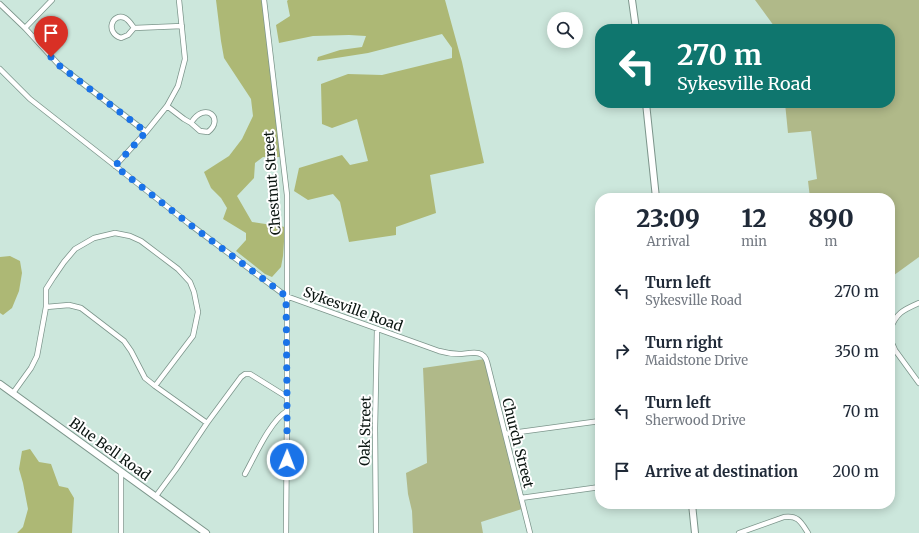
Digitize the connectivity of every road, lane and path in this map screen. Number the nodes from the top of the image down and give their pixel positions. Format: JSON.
{"nodes":[{"id":1,"x":52,"y":0,"type":"edge"},
{"id":2,"x":179,"y":0,"type":"edge"},
{"id":3,"x":264,"y":0,"type":"edge"},
{"id":4,"x":632,"y":0,"type":"edge"},
{"id":5,"x":0,"y":4,"type":"edge"},
{"id":6,"x":635,"y":24,"type":"edge"},
{"id":7,"x":182,"y":26,"type":"junction"},
{"id":8,"x":24,"y":28,"type":"junction"},
{"id":9,"x":134,"y":28,"type":"junction"},
{"id":10,"x":0,"y":69,"type":"edge"},
{"id":11,"x":167,"y":106,"type":"junction"},
{"id":12,"x":647,"y":108,"type":"edge"},
{"id":13,"x":191,"y":123,"type":"junction"},
{"id":14,"x":146,"y":132,"type":"junction"},
{"id":15,"x":115,"y":166,"type":"junction"},
{"id":16,"x":655,"y":193,"type":"edge"},
{"id":17,"x":286,"y":296,"type":"junction"},
{"id":18,"x":919,"y":303,"type":"edge"},
{"id":19,"x":46,"y":308,"type":"junction"},
{"id":20,"x":895,"y":318,"type":"edge"},
{"id":21,"x":377,"y":329,"type":"junction"},
{"id":22,"x":895,"y":350,"type":"edge"},
{"id":23,"x":486,"y":358,"type":"joint"},
{"id":24,"x":918,"y":380,"type":"edge"},
{"id":25,"x":0,"y":384,"type":"edge"},
{"id":26,"x":155,"y":386,"type":"junction"},
{"id":27,"x":13,"y":393,"type":"junction"},
{"id":28,"x":287,"y":397,"type":"junction"},
{"id":29,"x":287,"y":411,"type":"junction"},
{"id":30,"x":595,"y":422,"type":"edge"},
{"id":31,"x":207,"y":423,"type":"junction"},
{"id":32,"x":505,"y":434,"type":"junction"},
{"id":33,"x":122,"y":472,"type":"junction"},
{"id":34,"x":245,"y":474,"type":"dead end"},
{"id":35,"x":595,"y":488,"type":"edge"},
{"id":36,"x":156,"y":496,"type":"junction"},
{"id":37,"x":521,"y":498,"type":"junction"},
{"id":38,"x":693,"y":509,"type":"edge"},
{"id":39,"x":198,"y":530,"type":"edge"},
{"id":40,"x":121,"y":533,"type":"edge"},
{"id":41,"x":206,"y":533,"type":"edge"},
{"id":42,"x":286,"y":533,"type":"edge"},
{"id":43,"x":376,"y":533,"type":"edge"},
{"id":44,"x":530,"y":533,"type":"edge"},
{"id":45,"x":695,"y":533,"type":"edge"},
{"id":46,"x":739,"y":533,"type":"edge"},
{"id":47,"x":808,"y":533,"type":"edge"}],
"edges":[{"from":1,"to":8,"type":"street"},
{"from":2,"to":7,"type":"street"},
{"from":3,"to":17,"type":"street","name":"Chestnut Street"},
{"from":4,"to":6,"type":"street"},
{"from":5,"to":8,"type":"street"},
{"from":7,"to":9,"type":"street"},
{"from":7,"to":11,"type":"street"},
{"from":8,"to":14,"type":"street"},
{"from":9,"to":9,"type":"street"},
{"from":10,"to":15,"type":"street","name":"Sykesville Road"},
{"from":11,"to":13,"type":"street"},
{"from":11,"to":14,"type":"street"},
{"from":12,"to":16,"type":"street"},
{"from":13,"to":13,"type":"street"},
{"from":14,"to":15,"type":"street"},
{"from":15,"to":17,"type":"street","name":"Sykesville Road"},
{"from":17,"to":21,"type":"street","name":"Sykesville Road"},
{"from":17,"to":28,"type":"street","name":"Chestnut Street"},
{"from":18,"to":20,"type":"street"},
{"from":19,"to":26,"type":"street"},
{"from":19,"to":26,"type":"street"},
{"from":19,"to":27,"type":"street"},
{"from":21,"to":23,"type":"street","name":"Sykesville Road"},
{"from":21,"to":43,"type":"street","name":"Oak Street"},
{"from":22,"to":24,"type":"street"},
{"from":23,"to":32,"type":"street","name":"Church Street"},
{"from":25,"to":27,"type":"street","name":"Blue Bell Road"},
{"from":26,"to":31,"type":"street"},
{"from":27,"to":33,"type":"street","name":"Blue Bell Road"},
{"from":28,"to":29,"type":"street","name":"Chestnut Street"},
{"from":28,"to":31,"type":"street"},
{"from":29,"to":34,"type":"street"},
{"from":29,"to":42,"type":"street","name":"Chestnut Street"},
{"from":30,"to":32,"type":"street"},
{"from":31,"to":36,"type":"street"},
{"from":32,"to":37,"type":"street","name":"Church Street"},
{"from":33,"to":36,"type":"street","name":"Blue Bell Road"},
{"from":33,"to":40,"type":"street"},
{"from":35,"to":37,"type":"street"},
{"from":36,"to":39,"type":"street","name":"Blue Bell Road"},
{"from":37,"to":44,"type":"street","name":"Church Street"},
{"from":38,"to":45,"type":"street"},
{"from":39,"to":41,"type":"street","name":"Blue Bell Road"},
{"from":46,"to":47,"type":"street"}]}
